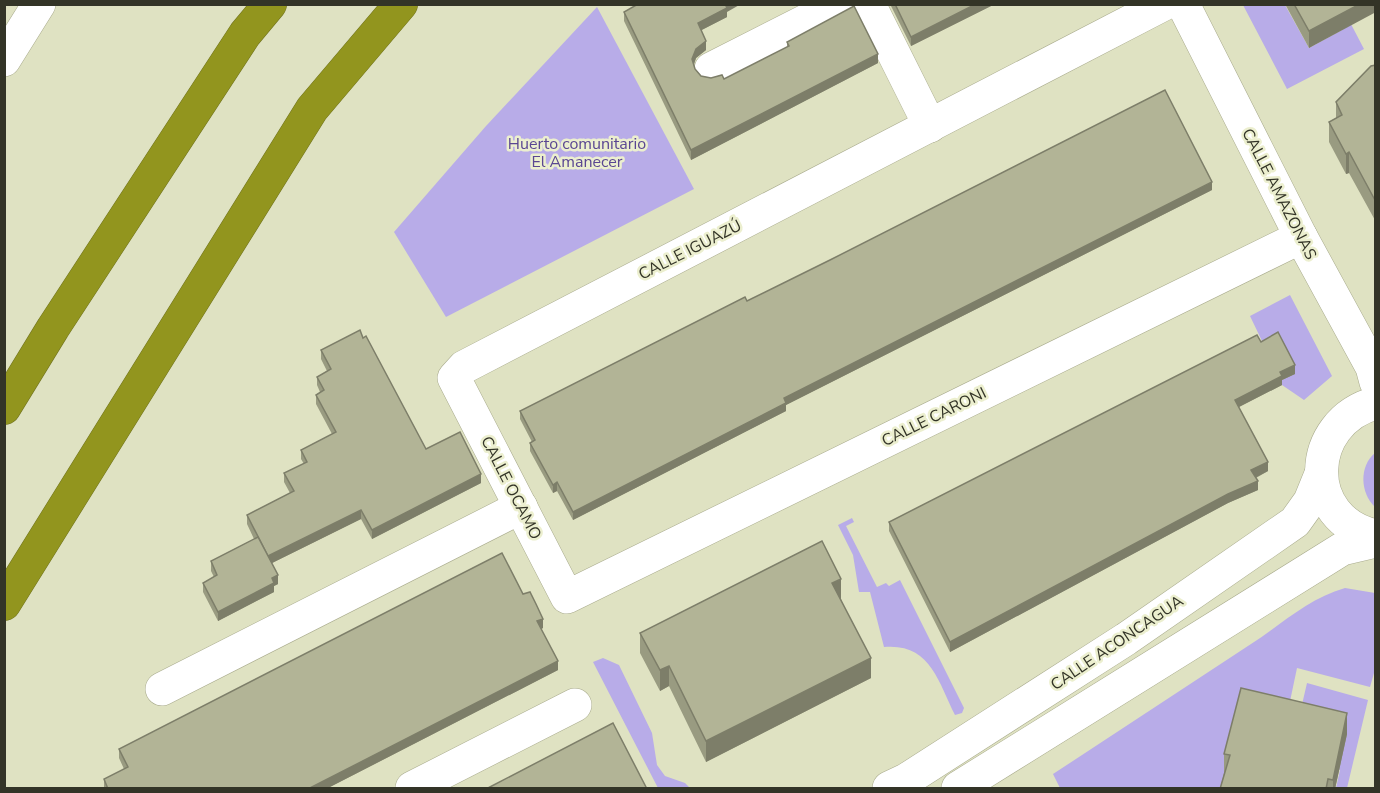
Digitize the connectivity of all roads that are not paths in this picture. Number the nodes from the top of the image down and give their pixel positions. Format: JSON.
{"nodes":[{"id":1,"x":39,"y":4,"type":"edge"},
{"id":2,"x":270,"y":4,"type":"edge"},
{"id":3,"x":401,"y":4,"type":"edge"},
{"id":4,"x":839,"y":4,"type":"edge"},
{"id":5,"x":869,"y":4,"type":"edge"},
{"id":6,"x":1164,"y":4,"type":"edge"},
{"id":7,"x":1183,"y":4,"type":"edge"},
{"id":8,"x":4,"y":60,"type":"edge"},
{"id":9,"x":711,"y":69,"type":"dead end"},
{"id":10,"x":930,"y":126,"type":"junction"},
{"id":11,"x":1300,"y":237,"type":"junction"},
{"id":12,"x":454,"y":378,"type":"joint"},
{"id":13,"x":1376,"y":382,"type":"edge"},
{"id":14,"x":1376,"y":403,"type":"edge"},
{"id":15,"x":4,"y":408,"type":"edge"},
{"id":16,"x":1321,"y":474,"type":"junction"},
{"id":17,"x":521,"y":507,"type":"junction"},
{"id":18,"x":1376,"y":536,"type":"edge"},
{"id":19,"x":1376,"y":541,"type":"edge"},
{"id":20,"x":567,"y":597,"type":"joint"},
{"id":21,"x":7,"y":601,"type":"edge"},
{"id":22,"x":162,"y":689,"type":"dead end"},
{"id":23,"x":576,"y":705,"type":"dead end"},
{"id":24,"x":412,"y":789,"type":"edge"},
{"id":25,"x":889,"y":789,"type":"edge"},
{"id":26,"x":958,"y":789,"type":"edge"}],
"edges":[{"from":1,"to":8,"type":"street"},
{"from":2,"to":15,"type":"highway"},
{"from":3,"to":21,"type":"highway"},
{"from":4,"to":9,"type":"street"},
{"from":5,"to":10,"type":"street"},
{"from":6,"to":10,"type":"street","name":"CALLE IGUAZÚ"},
{"from":7,"to":11,"type":"street","name":"CALLE AMAZONAS"},
{"from":10,"to":12,"type":"street","name":"CALLE IGUAZÚ"},
{"from":11,"to":13,"type":"street","name":"CALLE AMAZONAS"},
{"from":11,"to":20,"type":"street","name":"CALLE CARONI"},
{"from":12,"to":17,"type":"street","name":"CALLE OCAMO"},
{"from":14,"to":16,"type":"street","name":"CALLE ACONCAGUA"},
{"from":16,"to":18,"type":"street"},
{"from":16,"to":25,"type":"street","name":"CALLE ACONCAGUA"},
{"from":17,"to":20,"type":"street","name":"CALLE OCAMO"},
{"from":17,"to":22,"type":"street"},
{"from":19,"to":26,"type":"street"},
{"from":23,"to":24,"type":"street"}]}
